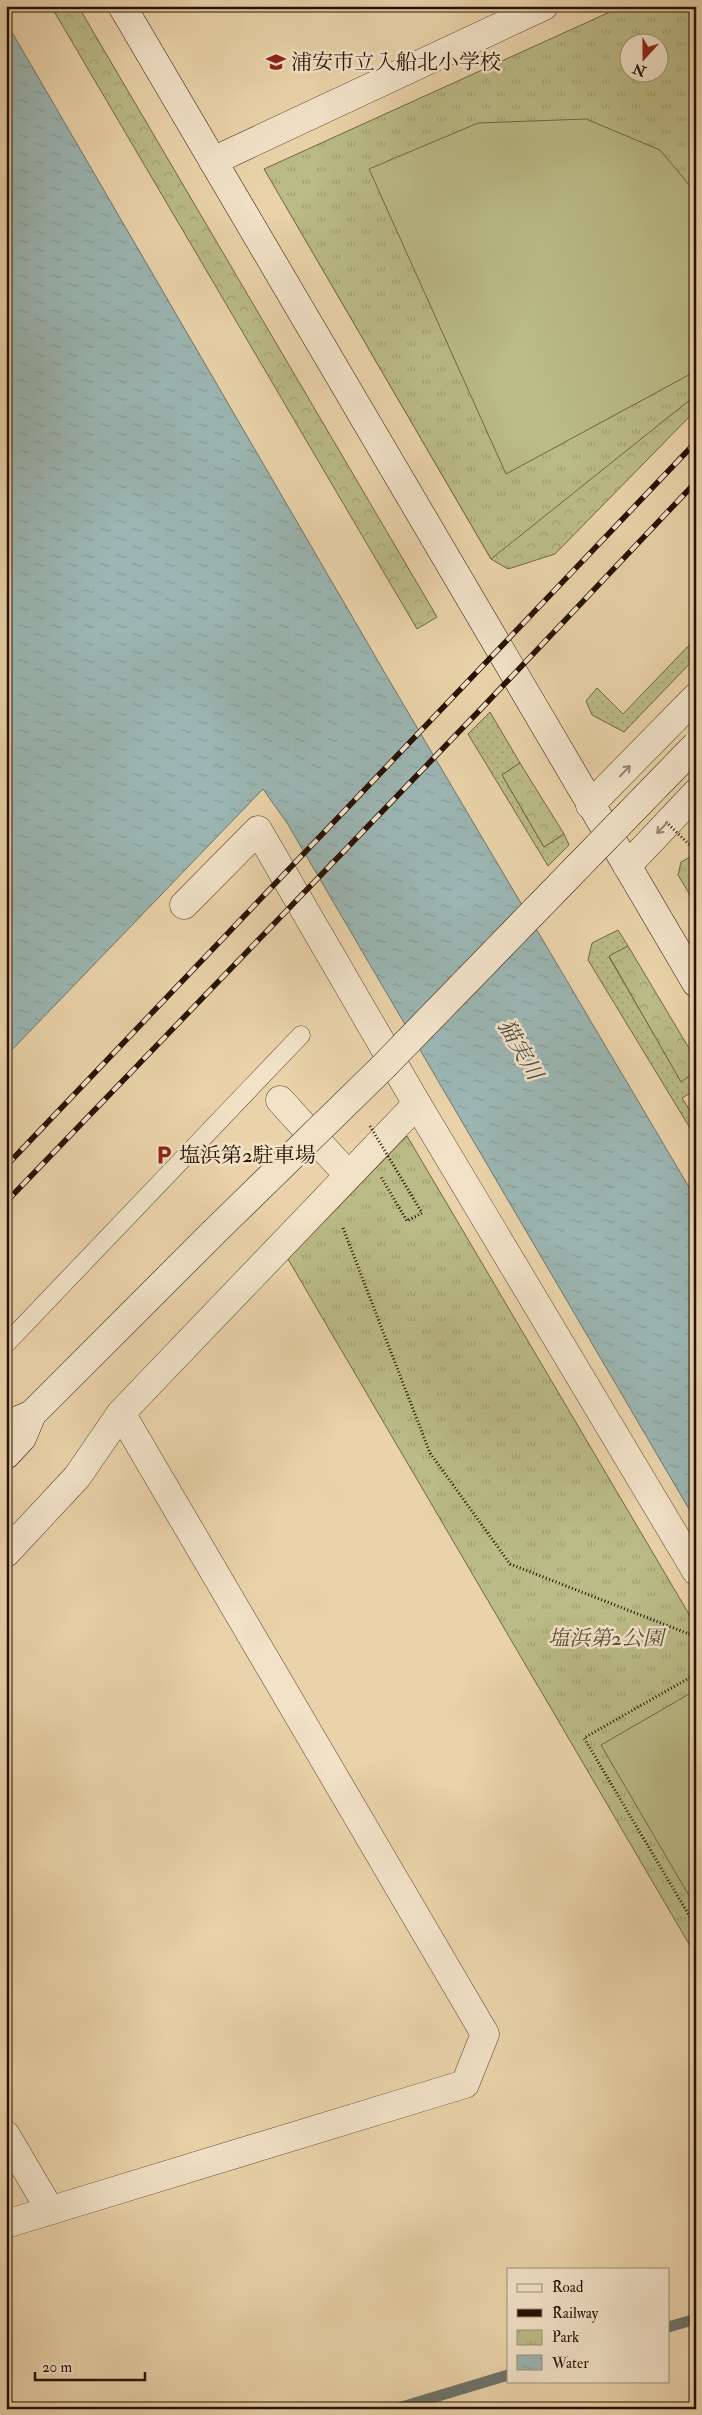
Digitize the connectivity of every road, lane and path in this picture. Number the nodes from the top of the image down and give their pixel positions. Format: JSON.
{"nodes":[{"id":1,"x":122,"y":6,"type":"edge"},
{"id":2,"x":544,"y":6,"type":"edge"},
{"id":3,"x":213,"y":160,"type":"junction"},
{"id":4,"x":696,"y":696,"type":"edge"},
{"id":5,"x":696,"y":745,"type":"edge"},
{"id":6,"x":696,"y":793,"type":"edge"},
{"id":7,"x":590,"y":805,"type":"junction"},
{"id":8,"x":664,"y":820,"type":"dead end"},
{"id":9,"x":696,"y":851,"type":"edge"},
{"id":10,"x":627,"y":866,"type":"junction"},
{"id":11,"x":184,"y":905,"type":"dead end"},
{"id":12,"x":696,"y":983,"type":"edge"},
{"id":13,"x":301,"y":1034,"type":"dead end"},
{"id":14,"x":260,"y":1078,"type":"junction"},
{"id":15,"x":280,"y":1100,"type":"joint"},
{"id":16,"x":417,"y":1104,"type":"junction"},
{"id":17,"x":367,"y":1121,"type":"dead end"},
{"id":18,"x":348,"y":1175,"type":"junction"},
{"id":19,"x":382,"y":1177,"type":"dead end"},
{"id":20,"x":330,"y":1195,"type":"junction"},
{"id":21,"x":6,"y":1344,"type":"edge"},
{"id":22,"x":122,"y":1413,"type":"junction"},
{"id":23,"x":32,"y":1414,"type":"junction"},
{"id":24,"x":6,"y":1427,"type":"edge"},
{"id":25,"x":6,"y":1455,"type":"edge"},
{"id":26,"x":6,"y":1552,"type":"edge"},
{"id":27,"x":696,"y":1571,"type":"edge"},
{"id":28,"x":696,"y":1631,"type":"edge"},
{"id":29,"x":690,"y":1634,"type":"junction"},
{"id":30,"x":696,"y":1646,"type":"edge"},
{"id":31,"x":696,"y":1674,"type":"edge"},
{"id":32,"x":696,"y":1918,"type":"edge"},
{"id":33,"x":692,"y":1920,"type":"junction"},
{"id":34,"x":696,"y":1927,"type":"edge"},
{"id":35,"x":6,"y":2135,"type":"edge"},
{"id":36,"x":50,"y":2210,"type":"junction"},
{"id":37,"x":6,"y":2224,"type":"edge"}],
"edges":[{"from":1,"to":3,"type":"street"},
{"from":2,"to":3,"type":"street"},
{"from":3,"to":7,"type":"street"},
{"from":7,"to":4,"type":"street","one_way":true},
{"from":5,"to":23,"type":"street","bridge":true},
{"from":6,"to":10,"type":"street","one_way":true},
{"from":7,"to":10,"type":"street"},
{"from":8,"to":9,"type":"path","bridge":true},
{"from":10,"to":12,"type":"street"},
{"from":11,"to":16,"type":"street"},
{"from":13,"to":14,"type":"lane"},
{"from":14,"to":15,"type":"lane"},
{"from":14,"to":21,"type":"lane"},
{"from":15,"to":18,"type":"street"},
{"from":16,"to":18,"type":"street"},
{"from":16,"to":27,"type":"street"},
{"from":17,"to":19,"type":"path","bridge":true},
{"from":18,"to":20,"type":"street"},
{"from":20,"to":22,"type":"street"},
{"from":20,"to":29,"type":"path"},
{"from":22,"to":26,"type":"street"},
{"from":22,"to":36,"type":"street"},
{"from":23,"to":24,"type":"street"},
{"from":23,"to":25,"type":"street"},
{"from":28,"to":29,"type":"path"},
{"from":29,"to":30,"type":"path"},
{"from":31,"to":33,"type":"path"},
{"from":32,"to":33,"type":"path"},
{"from":33,"to":34,"type":"path"},
{"from":35,"to":36,"type":"street"},
{"from":36,"to":37,"type":"street"}]}
